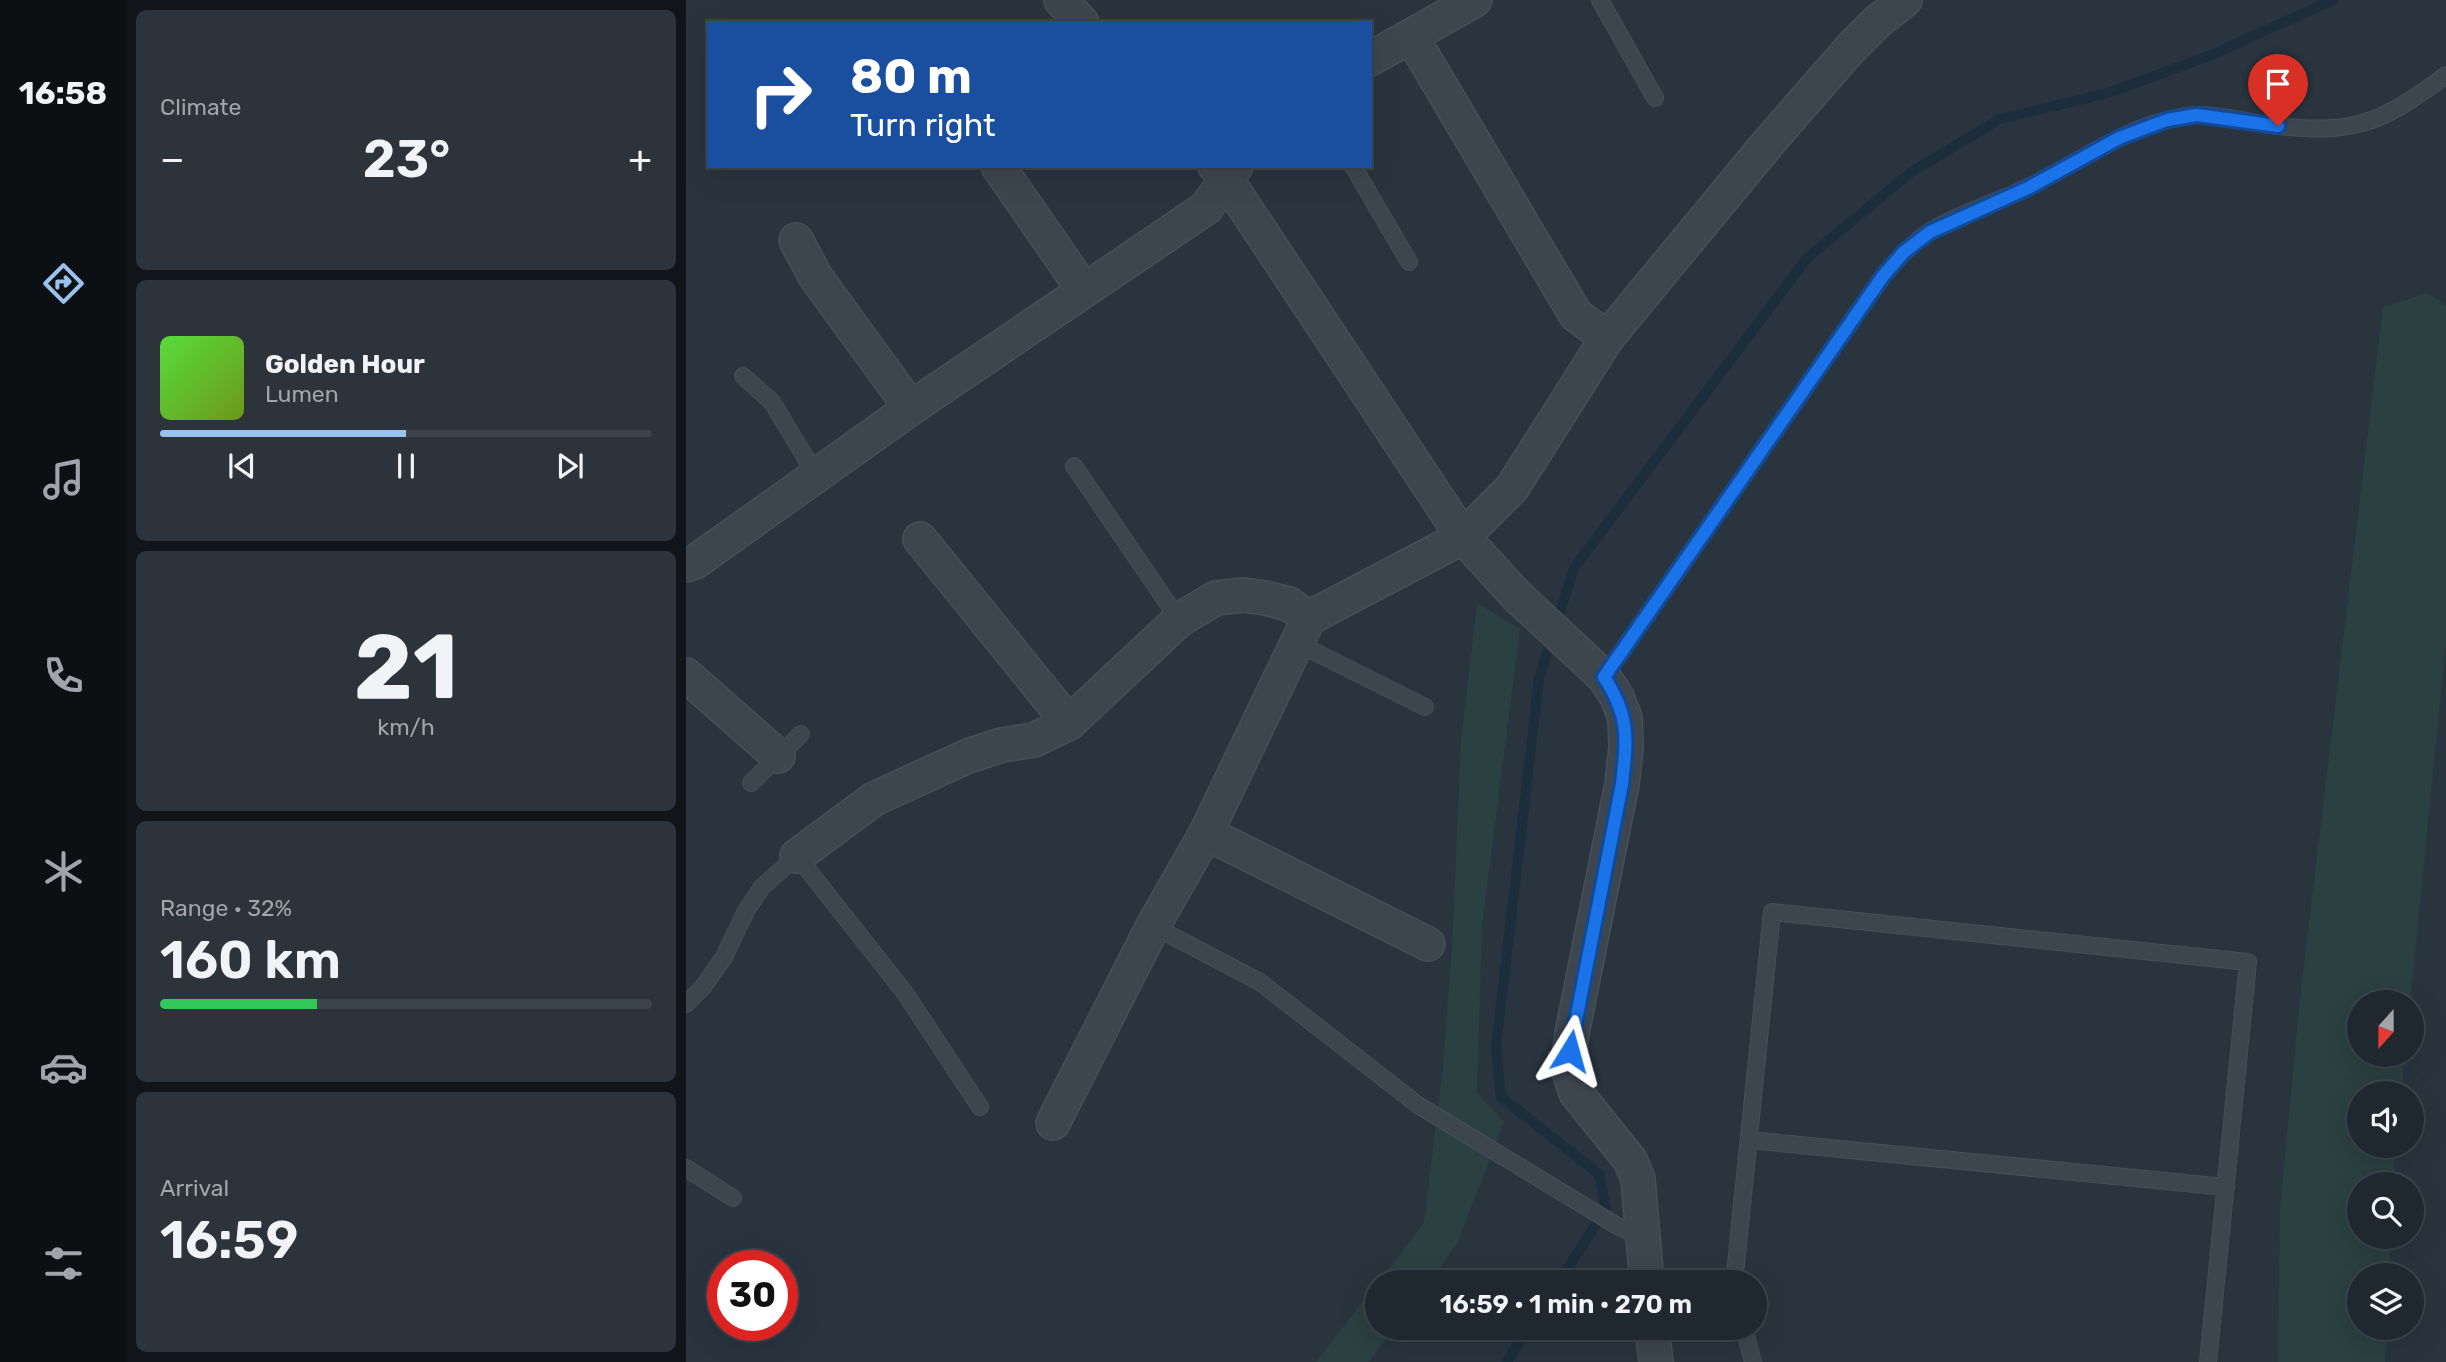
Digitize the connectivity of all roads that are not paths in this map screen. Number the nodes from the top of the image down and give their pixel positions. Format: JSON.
{"nodes":[{"id":1,"x":1061,"y":0,"type":"edge"},
{"id":2,"x":1475,"y":0,"type":"edge"},
{"id":3,"x":1600,"y":0,"type":"edge"},
{"id":4,"x":1905,"y":0,"type":"edge"},
{"id":5,"x":1080,"y":21,"type":"edge"},
{"id":6,"x":1411,"y":36,"type":"junction"},
{"id":7,"x":1372,"y":58,"type":"edge"},
{"id":8,"x":2446,"y":75,"type":"edge"},
{"id":9,"x":1655,"y":98,"type":"dead end"},
{"id":10,"x":999,"y":168,"type":"edge"},
{"id":11,"x":1354,"y":168,"type":"edge"},
{"id":12,"x":1226,"y":170,"type":"edge"},
{"id":13,"x":796,"y":240,"type":"dead end"},
{"id":14,"x":1409,"y":262,"type":"dead end"},
{"id":15,"x":1083,"y":289,"type":"junction"},
{"id":16,"x":1607,"y":338,"type":"junction"},
{"id":17,"x":743,"y":376,"type":"dead end"},
{"id":18,"x":911,"y":408,"type":"junction"},
{"id":19,"x":1074,"y":466,"type":"dead end"},
{"id":20,"x":816,"y":475,"type":"junction"},
{"id":21,"x":1463,"y":537,"type":"junction"},
{"id":22,"x":920,"y":539,"type":"dead end"},
{"id":23,"x":686,"y":565,"type":"edge"},
{"id":24,"x":1179,"y":620,"type":"junction"},
{"id":25,"x":1303,"y":631,"type":"junction"},
{"id":26,"x":1594,"y":667,"type":"junction"},
{"id":27,"x":686,"y":675,"type":"edge"},
{"id":28,"x":1425,"y":707,"type":"dead end"},
{"id":29,"x":1069,"y":723,"type":"junction"},
{"id":30,"x":789,"y":745,"type":"joint"},
{"id":31,"x":751,"y":783,"type":"dead end"},
{"id":32,"x":1206,"y":833,"type":"junction"},
{"id":33,"x":797,"y":856,"type":"junction"},
{"id":34,"x":1153,"y":926,"type":"junction"},
{"id":35,"x":1428,"y":944,"type":"dead end"},
{"id":36,"x":686,"y":1004,"type":"edge"},
{"id":37,"x":980,"y":1107,"type":"dead end"},
{"id":38,"x":1053,"y":1123,"type":"dead end"},
{"id":39,"x":1749,"y":1140,"type":"junction"},
{"id":40,"x":686,"y":1168,"type":"edge"},
{"id":41,"x":2226,"y":1187,"type":"junction"},
{"id":42,"x":733,"y":1198,"type":"dead end"},
{"id":43,"x":1631,"y":1232,"type":"junction"},
{"id":44,"x":1643,"y":1270,"type":"edge"},
{"id":45,"x":1735,"y":1270,"type":"edge"},
{"id":46,"x":1653,"y":1340,"type":"edge"},
{"id":47,"x":1747,"y":1340,"type":"edge"},
{"id":48,"x":1656,"y":1362,"type":"edge"},
{"id":49,"x":1753,"y":1362,"type":"edge"},
{"id":50,"x":2208,"y":1362,"type":"edge"}],
"edges":[{"from":1,"to":5,"type":"street"},
{"from":2,"to":6,"type":"street"},
{"from":3,"to":9,"type":"lane"},
{"from":4,"to":16,"type":"street"},
{"from":6,"to":7,"type":"street"},
{"from":6,"to":16,"type":"street"},
{"from":8,"to":26,"type":"lane"},
{"from":10,"to":15,"type":"street"},
{"from":11,"to":14,"type":"lane"},
{"from":12,"to":15,"type":"street"},
{"from":12,"to":21,"type":"street"},
{"from":13,"to":18,"type":"street"},
{"from":15,"to":18,"type":"street"},
{"from":16,"to":21,"type":"street"},
{"from":17,"to":20,"type":"lane"},
{"from":18,"to":20,"type":"street"},
{"from":19,"to":24,"type":"lane"},
{"from":20,"to":23,"type":"street"},
{"from":21,"to":25,"type":"street"},
{"from":21,"to":26,"type":"street"},
{"from":22,"to":29,"type":"street"},
{"from":24,"to":25,"type":"street"},
{"from":24,"to":29,"type":"street"},
{"from":25,"to":28,"type":"lane"},
{"from":25,"to":32,"type":"street"},
{"from":26,"to":43,"type":"street"},
{"from":27,"to":30,"type":"street"},
{"from":29,"to":33,"type":"street"},
{"from":30,"to":31,"type":"lane"},
{"from":32,"to":34,"type":"street"},
{"from":32,"to":35,"type":"street"},
{"from":33,"to":36,"type":"lane"},
{"from":33,"to":37,"type":"lane"},
{"from":34,"to":38,"type":"street"},
{"from":34,"to":43,"type":"lane"},
{"from":39,"to":41,"type":"lane"},
{"from":39,"to":41,"type":"lane"},
{"from":39,"to":45,"type":"lane"},
{"from":40,"to":42,"type":"lane"},
{"from":41,"to":50,"type":"lane"},
{"from":43,"to":44,"type":"street"},
{"from":46,"to":48,"type":"street"},
{"from":47,"to":49,"type":"lane"}]}
